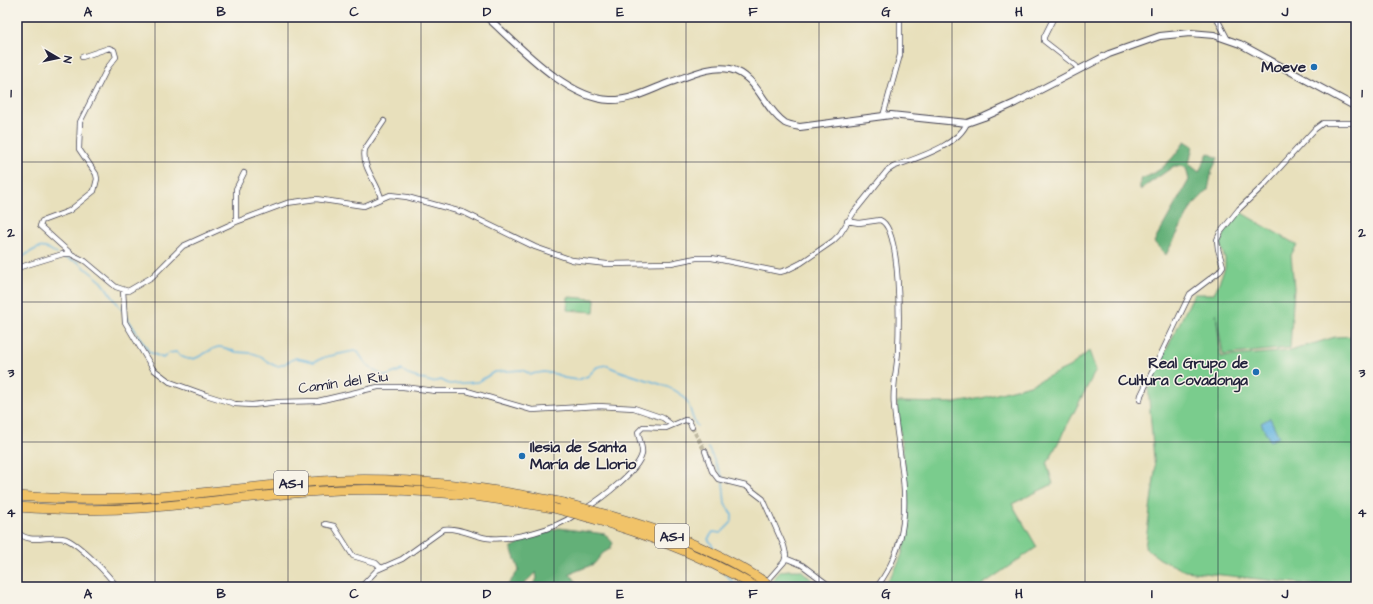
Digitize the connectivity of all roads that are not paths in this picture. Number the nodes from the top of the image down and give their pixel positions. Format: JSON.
{"nodes":[{"id":1,"x":487,"y":17,"type":"edge"},
{"id":2,"x":900,"y":17,"type":"edge"},
{"id":3,"x":1054,"y":17,"type":"edge"},
{"id":4,"x":1216,"y":17,"type":"edge"},
{"id":5,"x":1227,"y":38,"type":"junction"},
{"id":6,"x":82,"y":58,"type":"dead end"},
{"id":7,"x":1078,"y":70,"type":"junction"},
{"id":8,"x":1356,"y":107,"type":"edge"},
{"id":9,"x":883,"y":116,"type":"junction"},
{"id":10,"x":384,"y":121,"type":"dead end"},
{"id":11,"x":967,"y":123,"type":"junction"},
{"id":12,"x":1356,"y":123,"type":"edge"},
{"id":13,"x":244,"y":174,"type":"dead end"},
{"id":14,"x":381,"y":198,"type":"junction"},
{"id":15,"x":236,"y":222,"type":"junction"},
{"id":16,"x":847,"y":222,"type":"junction"},
{"id":17,"x":71,"y":254,"type":"junction"},
{"id":18,"x":17,"y":268,"type":"edge"},
{"id":19,"x":123,"y":290,"type":"junction"},
{"id":20,"x":1140,"y":400,"type":"dead end"},
{"id":21,"x":672,"y":425,"type":"junction"},
{"id":22,"x":692,"y":427,"type":"dead end"},
{"id":23,"x":705,"y":451,"type":"tunnel mouth"},
{"id":24,"x":17,"y":496,"type":"edge"},
{"id":25,"x":17,"y":507,"type":"edge"},
{"id":26,"x":325,"y":524,"type":"dead end"},
{"id":27,"x":17,"y":530,"type":"edge"},
{"id":28,"x":785,"y":558,"type":"junction"},
{"id":29,"x":381,"y":568,"type":"junction"},
{"id":30,"x":117,"y":587,"type":"edge"},
{"id":31,"x":361,"y":587,"type":"edge"},
{"id":32,"x":756,"y":587,"type":"edge"},
{"id":33,"x":762,"y":587,"type":"edge"},
{"id":34,"x":772,"y":587,"type":"edge"},
{"id":35,"x":830,"y":587,"type":"edge"},
{"id":36,"x":877,"y":587,"type":"edge"}],
"edges":[{"from":1,"to":9,"type":"street"},
{"from":2,"to":9,"type":"street"},
{"from":3,"to":7,"type":"street"},
{"from":4,"to":5,"type":"street"},
{"from":5,"to":7,"type":"street"},
{"from":5,"to":8,"type":"street"},
{"from":6,"to":17,"type":"street"},
{"from":7,"to":11,"type":"street"},
{"from":9,"to":11,"type":"street"},
{"from":10,"to":14,"type":"street"},
{"from":11,"to":16,"type":"street"},
{"from":12,"to":20,"type":"street"},
{"from":13,"to":15,"type":"street"},
{"from":14,"to":15,"type":"street"},
{"from":14,"to":16,"type":"street"},
{"from":15,"to":19,"type":"street"},
{"from":16,"to":36,"type":"street"},
{"from":17,"to":18,"type":"street"},
{"from":17,"to":19,"type":"street"},
{"from":19,"to":21,"type":"street","name":"Camín del Riu"},
{"from":21,"to":22,"type":"street"},
{"from":21,"to":29,"type":"street"},
{"from":23,"to":28,"type":"street"},
{"from":24,"to":34,"type":"highway","number":"AS-I","bridge":true},
{"from":25,"to":32,"type":"highway","number":"AS-I","bridge":true},
{"from":26,"to":29,"type":"street"},
{"from":27,"to":30,"type":"street"},
{"from":28,"to":33,"type":"street"},
{"from":28,"to":35,"type":"street"},
{"from":29,"to":31,"type":"street"}]}
